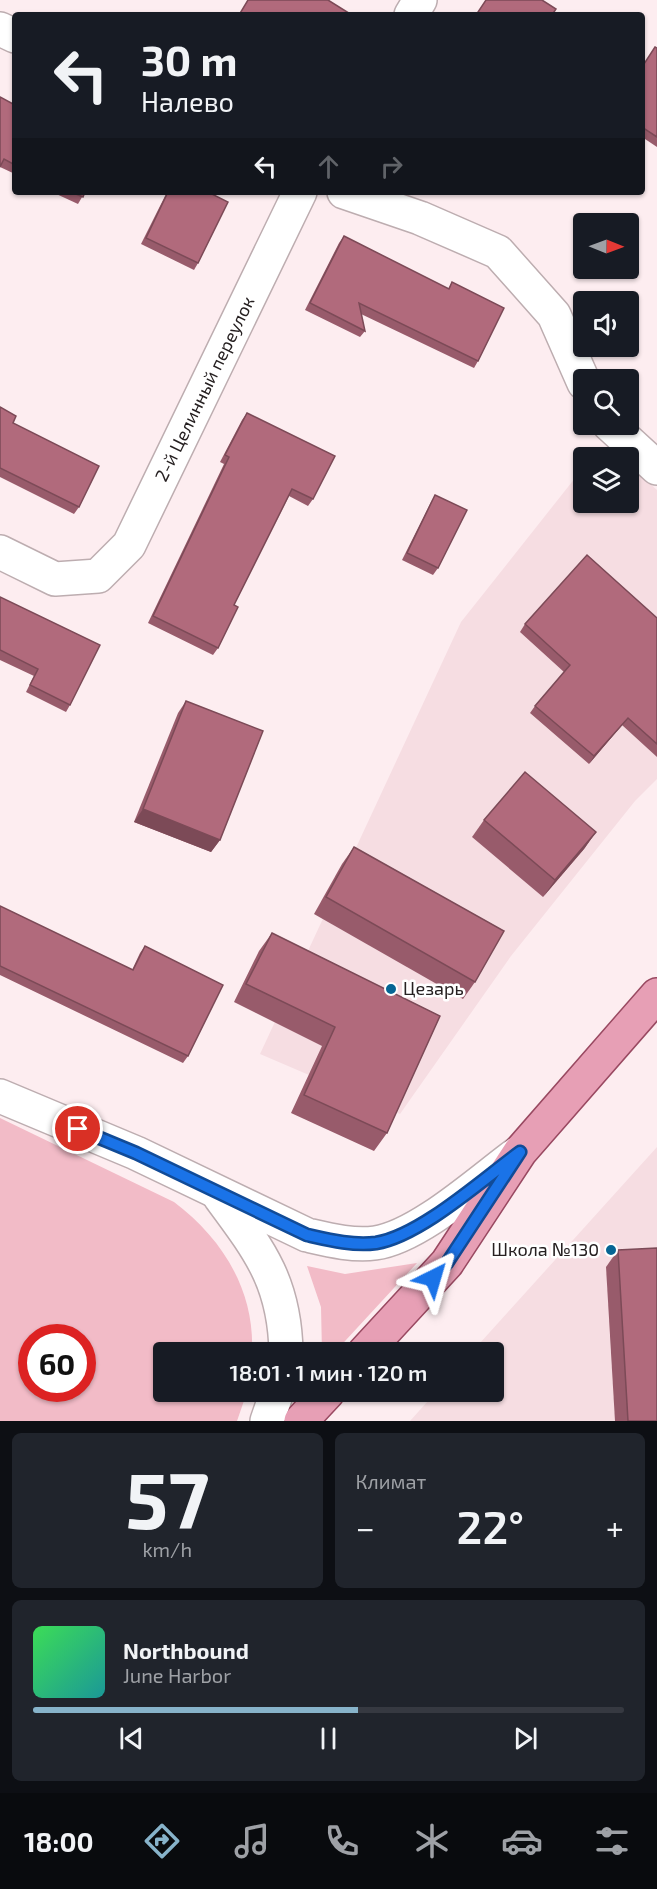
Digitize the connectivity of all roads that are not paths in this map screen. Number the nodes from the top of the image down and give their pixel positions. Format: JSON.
{"nodes":[{"id":1,"x":299,"y":195,"type":"edge"},
{"id":2,"x":353,"y":195,"type":"edge"},
{"id":3,"x":578,"y":369,"type":"edge"},
{"id":4,"x":621,"y":435,"type":"edge"},
{"id":5,"x":657,"y":468,"type":"edge"},
{"id":6,"x":0,"y":552,"type":"edge"},
{"id":7,"x":657,"y":995,"type":"edge"},
{"id":8,"x":0,"y":1096,"type":"edge"},
{"id":9,"x":520,"y":1152,"type":"junction"},
{"id":10,"x":216,"y":1190,"type":"junction"},
{"id":11,"x":285,"y":1342,"type":"edge"},
{"id":12,"x":374,"y":1342,"type":"edge"},
{"id":13,"x":274,"y":1402,"type":"edge"},
{"id":14,"x":319,"y":1402,"type":"edge"},
{"id":15,"x":267,"y":1421,"type":"edge"},
{"id":16,"x":301,"y":1421,"type":"edge"}],
"edges":[{"from":1,"to":6,"type":"street","name":"2-й Целинный переулок"},
{"from":2,"to":3,"type":"street"},
{"from":4,"to":5,"type":"street"},
{"from":7,"to":9,"type":"main road"},
{"from":8,"to":10,"type":"street"},
{"from":9,"to":10,"type":"street"},
{"from":9,"to":12,"type":"main road"},
{"from":10,"to":11,"type":"street"},
{"from":13,"to":15,"type":"street"},
{"from":14,"to":16,"type":"main road"}]}
